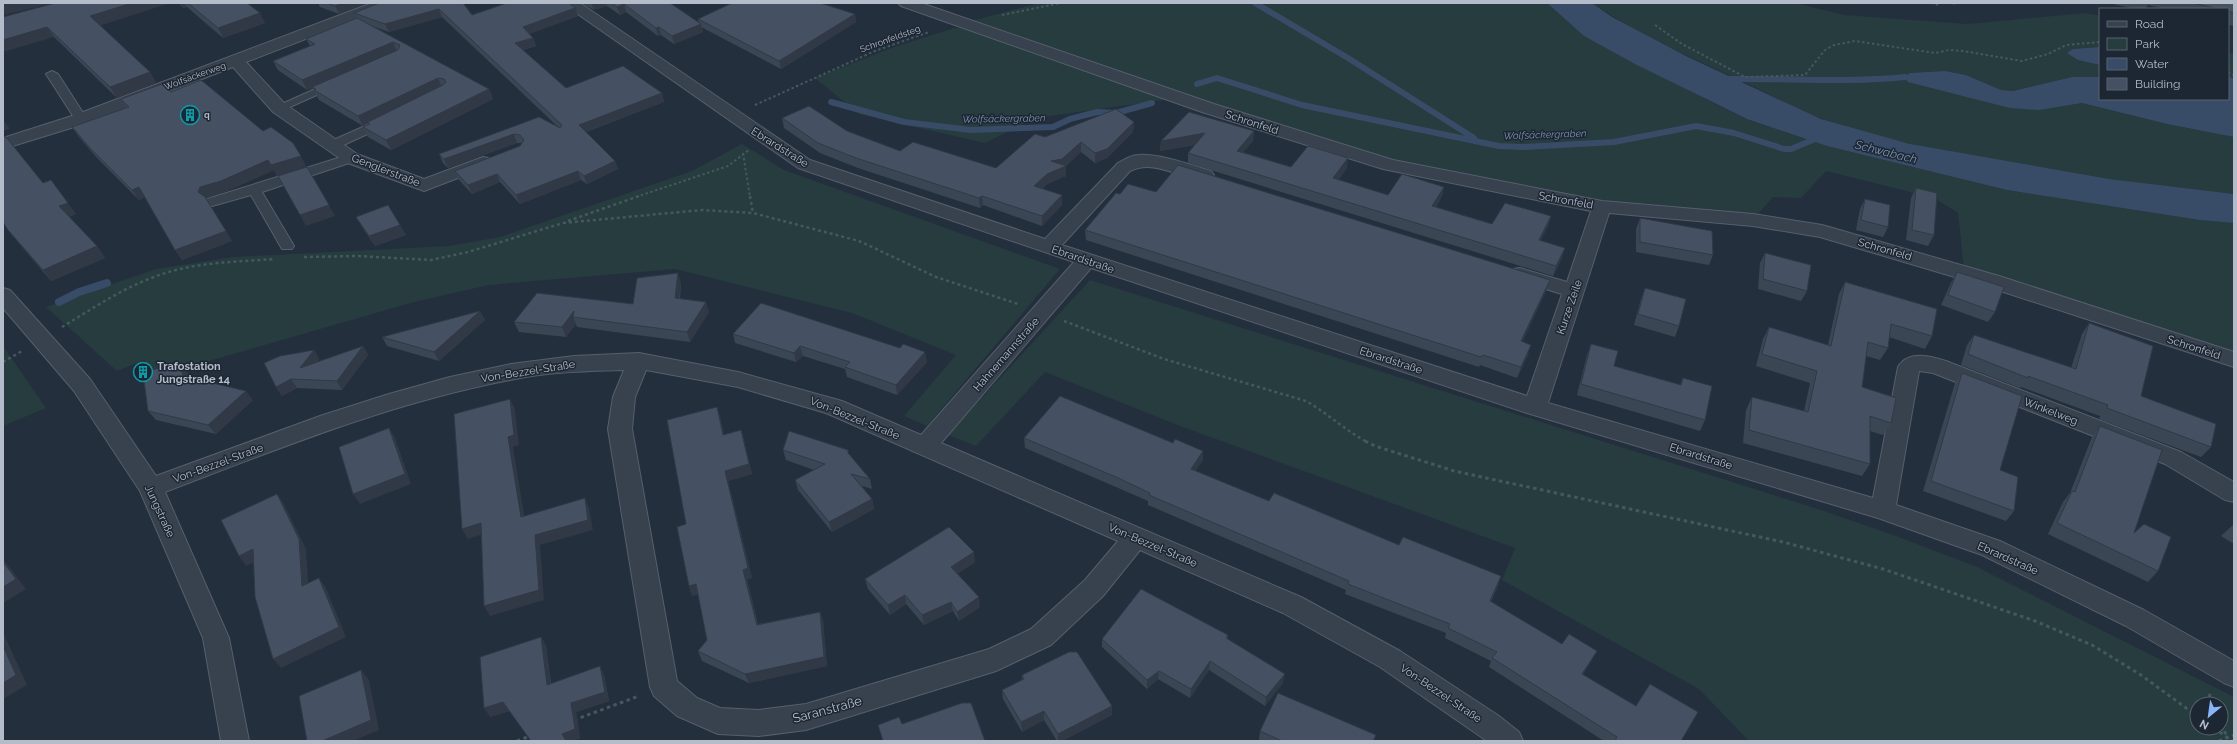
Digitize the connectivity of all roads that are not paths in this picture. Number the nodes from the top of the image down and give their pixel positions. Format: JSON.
{"nodes":[{"id":1,"x":386,"y":3,"type":"edge"},
{"id":2,"x":570,"y":3,"type":"edge"},
{"id":3,"x":906,"y":3,"type":"edge"},
{"id":4,"x":236,"y":61,"type":"junction"},
{"id":5,"x":52,"y":74,"type":"dead end"},
{"id":6,"x":342,"y":80,"type":"edge"},
{"id":7,"x":279,"y":108,"type":"junction"},
{"id":8,"x":395,"y":116,"type":"edge"},
{"id":9,"x":81,"y":119,"type":"junction"},
{"id":10,"x":3,"y":144,"type":"edge"},
{"id":11,"x":333,"y":146,"type":"junction"},
{"id":12,"x":502,"y":155,"type":"edge"},
{"id":13,"x":351,"y":158,"type":"junction"},
{"id":14,"x":1224,"y":181,"type":"edge"},
{"id":15,"x":255,"y":190,"type":"junction"},
{"id":16,"x":212,"y":202,"type":"dead end"},
{"id":17,"x":1602,"y":207,"type":"junction"},
{"id":18,"x":287,"y":246,"type":"dead end"},
{"id":19,"x":1048,"y":247,"type":"junction"},
{"id":20,"x":1087,"y":260,"type":"junction"},
{"id":21,"x":1506,"y":270,"type":"edge"},
{"id":22,"x":1574,"y":292,"type":"junction"},
{"id":23,"x":3,"y":296,"type":"edge"},
{"id":24,"x":2234,"y":360,"type":"edge"},
{"id":25,"x":639,"y":362,"type":"junction"},
{"id":26,"x":1535,"y":407,"type":"junction"},
{"id":27,"x":924,"y":447,"type":"junction"},
{"id":28,"x":151,"y":488,"type":"junction"},
{"id":29,"x":2234,"y":493,"type":"edge"},
{"id":30,"x":1883,"y":510,"type":"junction"},
{"id":31,"x":1135,"y":538,"type":"junction"},
{"id":32,"x":2234,"y":675,"type":"edge"},
{"id":33,"x":235,"y":741,"type":"edge"},
{"id":34,"x":1509,"y":741,"type":"edge"}],
"edges":[{"from":1,"to":4,"type":"street","name":"Wolfsäckerweg"},
{"from":2,"to":19,"type":"street","name":"Ebrardstraße"},
{"from":3,"to":17,"type":"street","name":"Schronfeld"},
{"from":4,"to":7,"type":"street","name":"Genglerstraße"},
{"from":4,"to":9,"type":"street","name":"Wolfsäckerweg"},
{"from":5,"to":9,"type":"lane"},
{"from":6,"to":7,"type":"lane"},
{"from":7,"to":11,"type":"street","name":"Genglerstraße"},
{"from":8,"to":11,"type":"lane"},
{"from":9,"to":10,"type":"street","name":"Wolfsäckerweg"},
{"from":11,"to":13,"type":"street","name":"Genglerstraße"},
{"from":12,"to":13,"type":"street","name":"Genglerstraße"},
{"from":13,"to":15,"type":"lane"},
{"from":14,"to":19,"type":"street"},
{"from":15,"to":16,"type":"lane"},
{"from":15,"to":18,"type":"lane"},
{"from":17,"to":22,"type":"street","name":"Kurze Zeile"},
{"from":17,"to":24,"type":"street","name":"Schronfeld"},
{"from":19,"to":20,"type":"street","name":"Ebrardstraße"},
{"from":20,"to":26,"type":"street","name":"Ebrardstraße"},
{"from":20,"to":27,"type":"street","name":"Hahnemannstraße"},
{"from":21,"to":22,"type":"street"},
{"from":22,"to":26,"type":"street","name":"Kurze Zeile"},
{"from":23,"to":28,"type":"street","name":"Jungstraße"},
{"from":25,"to":27,"type":"street","name":"Von-Bezzel-Straße"},
{"from":25,"to":28,"type":"street","name":"Von-Bezzel-Straße"},
{"from":25,"to":31,"type":"street","name":"Saranstraße"},
{"from":26,"to":30,"type":"street","name":"Ebrardstraße"},
{"from":27,"to":31,"type":"street","name":"Von-Bezzel-Straße"},
{"from":28,"to":33,"type":"street","name":"Jungstraße"},
{"from":29,"to":30,"type":"street","name":"Winkelweg"},
{"from":30,"to":32,"type":"street","name":"Ebrardstraße"},
{"from":31,"to":34,"type":"street","name":"Von-Bezzel-Straße"}]}
